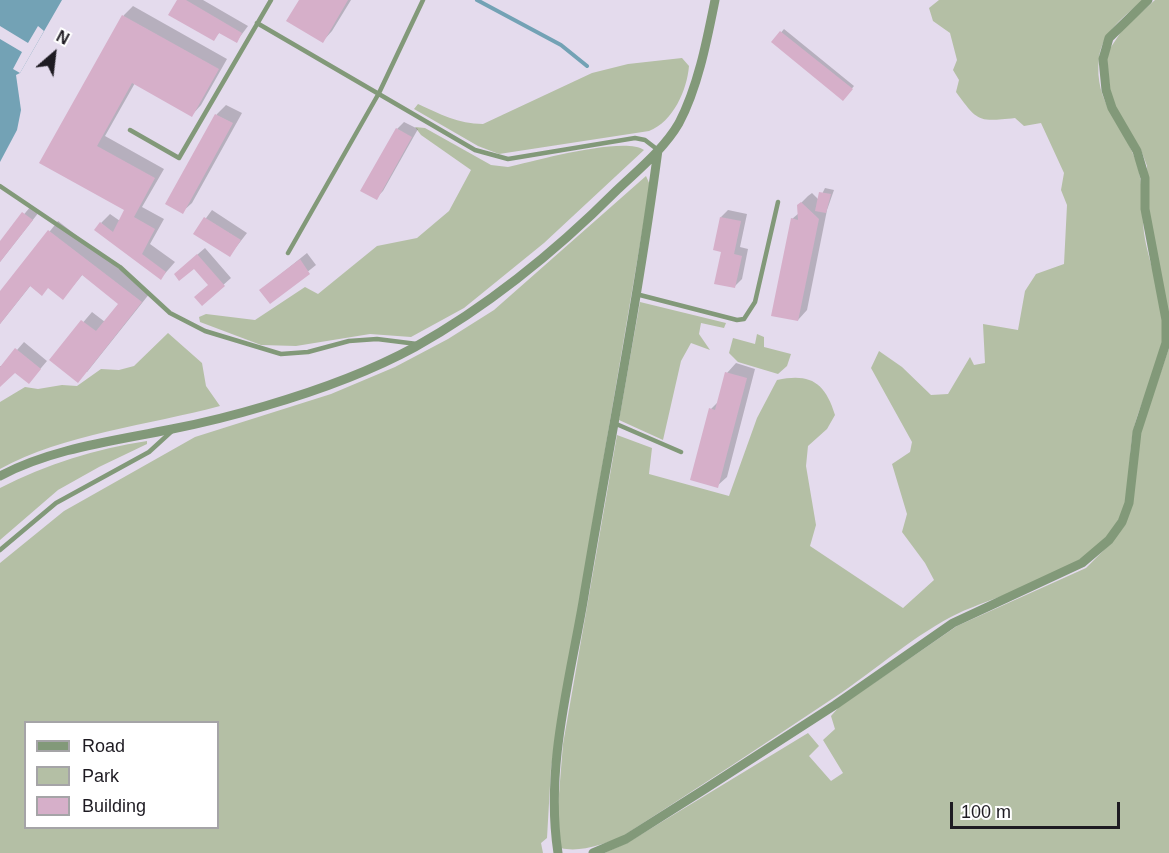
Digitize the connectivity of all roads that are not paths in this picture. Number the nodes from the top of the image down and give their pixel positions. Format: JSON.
{"nodes":[{"id":1,"x":271,"y":0,"type":"edge"},
{"id":2,"x":423,"y":0,"type":"edge"},
{"id":3,"x":715,"y":0,"type":"edge"},
{"id":4,"x":1148,"y":0,"type":"edge"},
{"id":5,"x":257,"y":23,"type":"junction"},
{"id":6,"x":379,"y":93,"type":"junction"},
{"id":7,"x":130,"y":130,"type":"dead end"},
{"id":8,"x":658,"y":150,"type":"junction"},
{"id":9,"x":0,"y":186,"type":"edge"},
{"id":10,"x":777,"y":202,"type":"dead end"},
{"id":11,"x":288,"y":253,"type":"dead end"},
{"id":12,"x":636,"y":294,"type":"junction"},
{"id":13,"x":420,"y":344,"type":"junction"},
{"id":14,"x":614,"y":423,"type":"junction"},
{"id":15,"x":174,"y":429,"type":"junction"},
{"id":16,"x":681,"y":452,"type":"dead end"},
{"id":17,"x":0,"y":476,"type":"edge"},
{"id":18,"x":0,"y":550,"type":"edge"},
{"id":19,"x":558,"y":853,"type":"edge"},
{"id":20,"x":593,"y":853,"type":"edge"}],
"edges":[{"from":1,"to":5,"type":"lane"},
{"from":2,"to":6,"type":"lane"},
{"from":3,"to":8,"type":"street"},
{"from":4,"to":20,"type":"street"},
{"from":5,"to":6,"type":"lane"},
{"from":5,"to":7,"type":"lane"},
{"from":6,"to":8,"type":"lane"},
{"from":6,"to":11,"type":"lane"},
{"from":8,"to":12,"type":"street"},
{"from":8,"to":13,"type":"street"},
{"from":9,"to":13,"type":"lane"},
{"from":10,"to":12,"type":"lane"},
{"from":12,"to":14,"type":"street"},
{"from":13,"to":15,"type":"street"},
{"from":14,"to":16,"type":"lane"},
{"from":14,"to":19,"type":"street"},
{"from":15,"to":17,"type":"street"},
{"from":15,"to":18,"type":"lane"}]}
